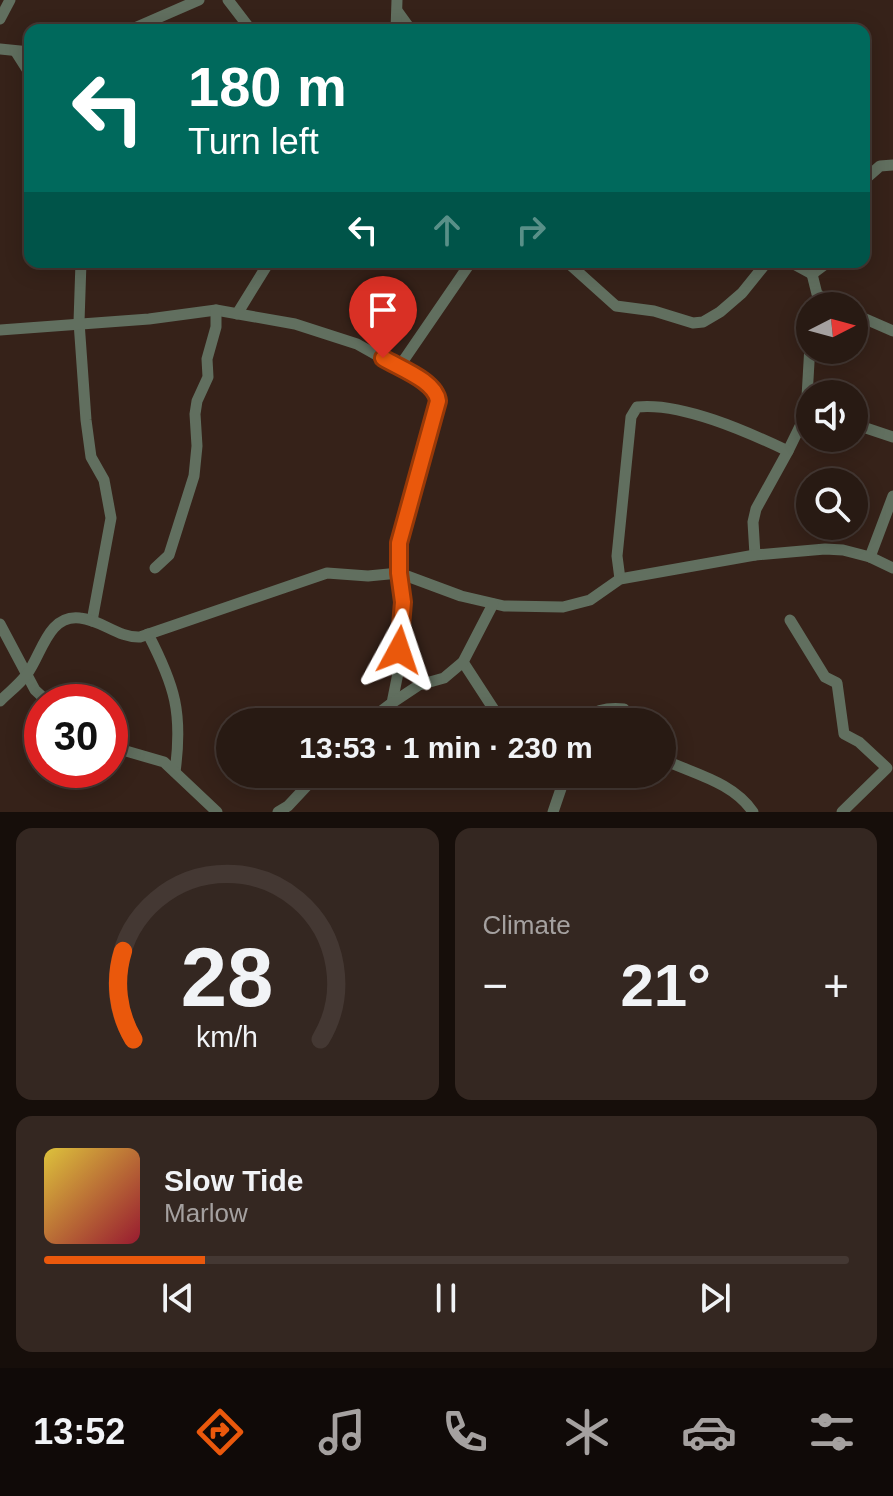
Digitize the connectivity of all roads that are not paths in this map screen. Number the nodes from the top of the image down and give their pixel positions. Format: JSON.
{"nodes":[{"id":1,"x":10,"y":0,"type":"edge"},
{"id":2,"x":199,"y":0,"type":"edge"},
{"id":3,"x":228,"y":0,"type":"edge"},
{"id":4,"x":398,"y":6,"type":"edge"},
{"id":5,"x":0,"y":19,"type":"edge"},
{"id":6,"x":144,"y":24,"type":"edge"},
{"id":7,"x":246,"y":24,"type":"edge"},
{"id":8,"x":408,"y":24,"type":"edge"},
{"id":9,"x":0,"y":49,"type":"edge"},
{"id":10,"x":16,"y":52,"type":"junction"},
{"id":11,"x":24,"y":52,"type":"edge"},
{"id":12,"x":24,"y":65,"type":"edge"},
{"id":13,"x":893,"y":165,"type":"edge"},
{"id":14,"x":870,"y":175,"type":"edge"},
{"id":15,"x":81,"y":268,"type":"edge"},
{"id":16,"x":265,"y":268,"type":"edge"},
{"id":17,"x":467,"y":268,"type":"edge"},
{"id":18,"x":574,"y":268,"type":"edge"},
{"id":19,"x":762,"y":268,"type":"edge"},
{"id":20,"x":801,"y":268,"type":"edge"},
{"id":21,"x":820,"y":268,"type":"edge"},
{"id":22,"x":812,"y":274,"type":"junction"},
{"id":23,"x":815,"y":292,"type":"edge"},
{"id":24,"x":216,"y":310,"type":"junction"},
{"id":25,"x":237,"y":314,"type":"junction"},
{"id":26,"x":868,"y":320,"type":"edge"},
{"id":27,"x":79,"y":322,"type":"junction"},
{"id":28,"x":0,"y":330,"type":"edge"},
{"id":29,"x":893,"y":331,"type":"edge"},
{"id":30,"x":399,"y":367,"type":"junction"},
{"id":31,"x":868,"y":429,"type":"edge"},
{"id":32,"x":796,"y":436,"type":"edge"},
{"id":33,"x":893,"y":437,"type":"edge"},
{"id":34,"x":788,"y":451,"type":"junction"},
{"id":35,"x":893,"y":496,"type":"edge"},
{"id":36,"x":755,"y":555,"type":"junction"},
{"id":37,"x":870,"y":557,"type":"junction"},
{"id":38,"x":155,"y":568,"type":"dead end"},
{"id":39,"x":893,"y":568,"type":"edge"},
{"id":40,"x":399,"y":573,"type":"junction"},
{"id":41,"x":620,"y":579,"type":"junction"},
{"id":42,"x":493,"y":604,"type":"junction"},
{"id":43,"x":790,"y":620,"type":"dead end"},
{"id":44,"x":92,"y":621,"type":"junction"},
{"id":45,"x":0,"y":624,"type":"edge"},
{"id":46,"x":148,"y":634,"type":"junction"},
{"id":47,"x":463,"y":662,"type":"junction"},
{"id":48,"x":26,"y":675,"type":"junction"},
{"id":49,"x":31,"y":684,"type":"edge"},
{"id":50,"x":0,"y":701,"type":"edge"},
{"id":51,"x":392,"y":703,"type":"junction"},
{"id":52,"x":385,"y":708,"type":"edge"},
{"id":53,"x":493,"y":708,"type":"edge"},
{"id":54,"x":128,"y":752,"type":"edge"},
{"id":55,"x":676,"y":765,"type":"edge"},
{"id":56,"x":890,"y":768,"type":"edge"},
{"id":57,"x":175,"y":772,"type":"junction"},
{"id":58,"x":306,"y":788,"type":"edge"},
{"id":59,"x":561,"y":788,"type":"edge"},
{"id":60,"x":217,"y":812,"type":"edge"},
{"id":61,"x":278,"y":812,"type":"edge"},
{"id":62,"x":553,"y":812,"type":"edge"},
{"id":63,"x":753,"y":812,"type":"edge"},
{"id":64,"x":842,"y":812,"type":"edge"}],
"edges":[{"from":1,"to":5,"type":"street"},
{"from":2,"to":6,"type":"street"},
{"from":3,"to":7,"type":"street"},
{"from":4,"to":8,"type":"street"},
{"from":9,"to":10,"type":"street"},
{"from":10,"to":11,"type":"street"},
{"from":10,"to":12,"type":"street"},
{"from":13,"to":14,"type":"street"},
{"from":15,"to":27,"type":"street"},
{"from":16,"to":25,"type":"street"},
{"from":17,"to":30,"type":"street"},
{"from":18,"to":19,"type":"street"},
{"from":20,"to":22,"type":"street"},
{"from":21,"to":22,"type":"street"},
{"from":22,"to":23,"type":"street"},
{"from":24,"to":25,"type":"street"},
{"from":24,"to":27,"type":"street"},
{"from":24,"to":38,"type":"street"},
{"from":25,"to":30,"type":"street"},
{"from":26,"to":29,"type":"street"},
{"from":27,"to":28,"type":"street"},
{"from":27,"to":44,"type":"street"},
{"from":30,"to":40,"type":"street"},
{"from":31,"to":33,"type":"street"},
{"from":32,"to":34,"type":"street"},
{"from":34,"to":36,"type":"street"},
{"from":34,"to":41,"type":"street"},
{"from":35,"to":37,"type":"street"},
{"from":36,"to":37,"type":"street"},
{"from":36,"to":41,"type":"street"},
{"from":37,"to":39,"type":"street"},
{"from":40,"to":42,"type":"street"},
{"from":40,"to":46,"type":"street"},
{"from":40,"to":51,"type":"street"},
{"from":41,"to":42,"type":"street"},
{"from":42,"to":47,"type":"street"},
{"from":43,"to":56,"type":"street"},
{"from":44,"to":46,"type":"street"},
{"from":44,"to":48,"type":"street"},
{"from":45,"to":48,"type":"street"},
{"from":46,"to":57,"type":"street"},
{"from":47,"to":51,"type":"street"},
{"from":47,"to":53,"type":"street"},
{"from":48,"to":49,"type":"street"},
{"from":48,"to":50,"type":"street"},
{"from":51,"to":52,"type":"street"},
{"from":54,"to":57,"type":"street"},
{"from":55,"to":63,"type":"street"},
{"from":56,"to":64,"type":"street"},
{"from":57,"to":60,"type":"street"},
{"from":58,"to":61,"type":"street"},
{"from":59,"to":62,"type":"street"}]}
